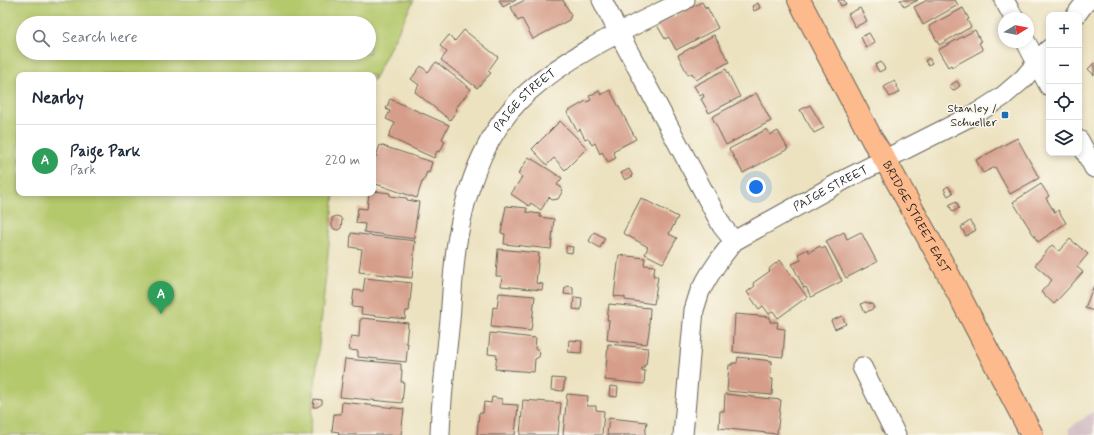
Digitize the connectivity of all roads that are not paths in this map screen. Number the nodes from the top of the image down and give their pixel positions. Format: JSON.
{"nodes":[{"id":1,"x":602,"y":0,"type":"edge"},
{"id":2,"x":684,"y":0,"type":"edge"},
{"id":3,"x":799,"y":0,"type":"edge"},
{"id":4,"x":1004,"y":0,"type":"edge"},
{"id":5,"x":1087,"y":0,"type":"edge"},
{"id":6,"x":1011,"y":12,"type":"edge"},
{"id":7,"x":1078,"y":12,"type":"edge"},
{"id":8,"x":618,"y":33,"type":"junction"},
{"id":9,"x":1034,"y":48,"type":"edge"},
{"id":10,"x":1044,"y":56,"type":"edge"},
{"id":11,"x":1049,"y":84,"type":"edge"},
{"id":12,"x":1082,"y":146,"type":"edge"},
{"id":13,"x":885,"y":160,"type":"junction"},
{"id":14,"x":1094,"y":168,"type":"edge"},
{"id":15,"x":734,"y":241,"type":"junction"},
{"id":16,"x":862,"y":367,"type":"dead end"},
{"id":17,"x":440,"y":435,"type":"edge"},
{"id":18,"x":683,"y":435,"type":"edge"},
{"id":19,"x":896,"y":435,"type":"edge"},
{"id":20,"x":1032,"y":435,"type":"edge"}],
"edges":[{"from":1,"to":8,"type":"street"},
{"from":2,"to":8,"type":"street","name":"PAIGE STREET"},
{"from":3,"to":13,"type":"main road","name":"BRIDGE STREET EAST"},
{"from":4,"to":6,"type":"street"},
{"from":5,"to":7,"type":"street"},
{"from":8,"to":15,"type":"street"},
{"from":8,"to":17,"type":"street","name":"PAIGE STREET"},
{"from":9,"to":10,"type":"street"},
{"from":10,"to":11,"type":"street"},
{"from":10,"to":13,"type":"street","name":"PAIGE STREET"},
{"from":12,"to":14,"type":"street"},
{"from":13,"to":15,"type":"street","name":"PAIGE STREET"},
{"from":13,"to":20,"type":"main road","name":"BRIDGE STREET EAST"},
{"from":15,"to":18,"type":"street","name":"PAIGE STREET"},
{"from":16,"to":19,"type":"street"}]}
